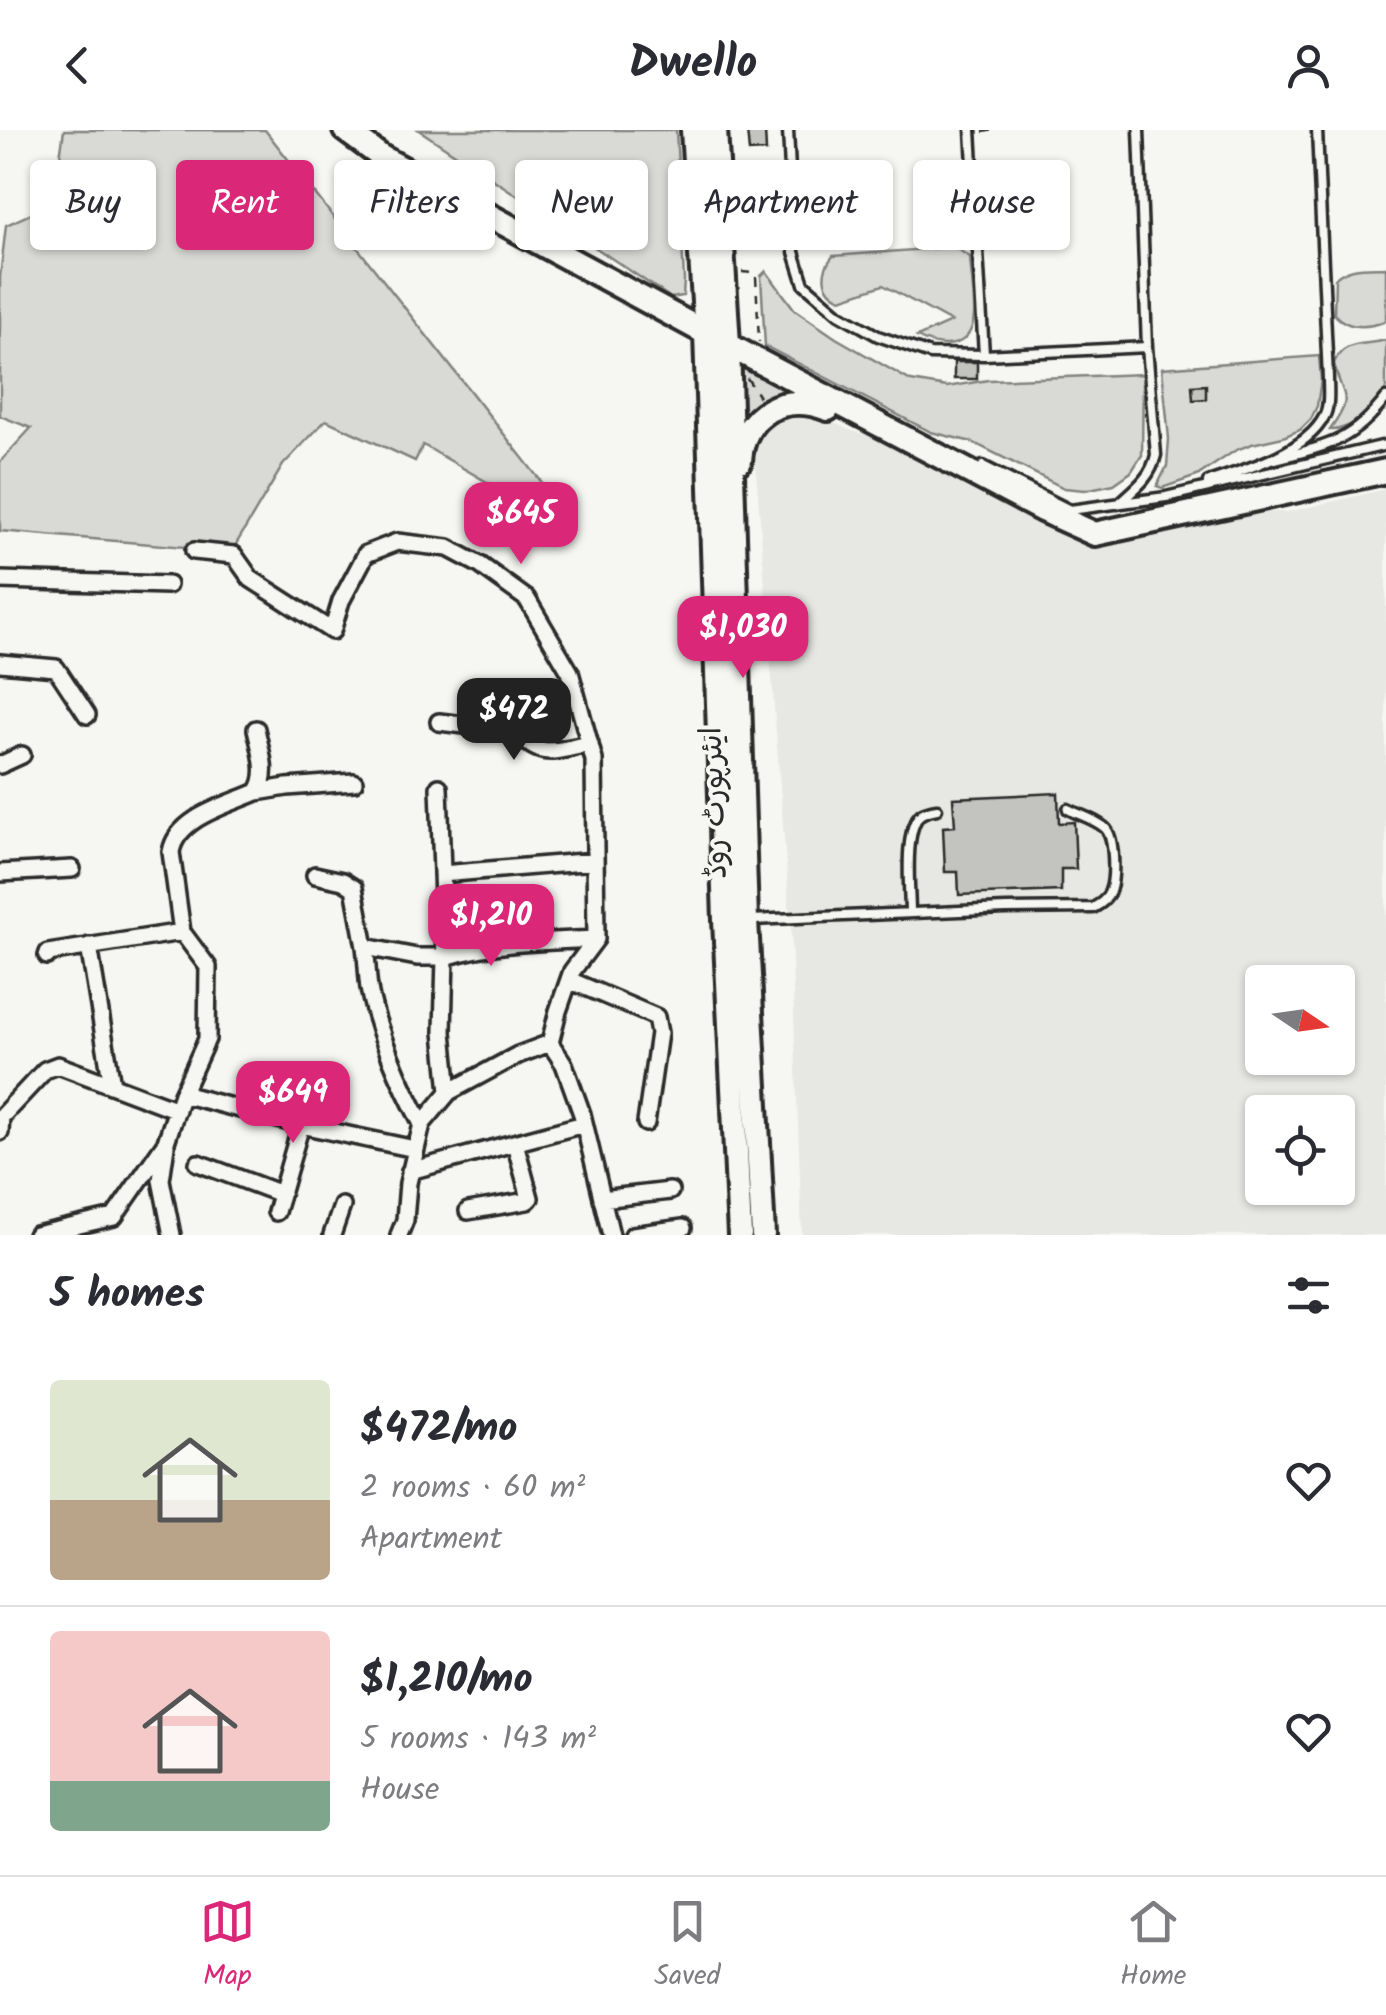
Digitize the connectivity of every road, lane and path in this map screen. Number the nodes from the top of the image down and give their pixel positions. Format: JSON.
{"nodes":[{"id":1,"x":345,"y":130,"type":"edge"},
{"id":2,"x":693,"y":130,"type":"edge"},
{"id":3,"x":715,"y":130,"type":"edge"},
{"id":4,"x":788,"y":130,"type":"edge"},
{"id":5,"x":975,"y":130,"type":"edge"},
{"id":6,"x":994,"y":130,"type":"edge"},
{"id":7,"x":1138,"y":130,"type":"edge"},
{"id":8,"x":1317,"y":130,"type":"edge"},
{"id":9,"x":736,"y":272,"type":"dead end"},
{"id":10,"x":706,"y":333,"type":"junction"},
{"id":11,"x":760,"y":342,"type":"dead end"},
{"id":12,"x":728,"y":345,"type":"junction"},
{"id":13,"x":1147,"y":347,"type":"junction"},
{"id":14,"x":984,"y":355,"type":"junction"},
{"id":15,"x":746,"y":377,"type":"dead end"},
{"id":16,"x":1386,"y":398,"type":"edge"},
{"id":17,"x":761,"y":400,"type":"dead end"},
{"id":18,"x":893,"y":432,"type":"junction"},
{"id":19,"x":1386,"y":443,"type":"edge"},
{"id":20,"x":927,"y":450,"type":"junction"},
{"id":21,"x":952,"y":452,"type":"dead end"},
{"id":22,"x":969,"y":460,"type":"dead end"},
{"id":23,"x":1262,"y":462,"type":"junction"},
{"id":24,"x":1386,"y":470,"type":"edge"},
{"id":25,"x":1166,"y":497,"type":"junction"},
{"id":26,"x":1118,"y":504,"type":"junction"},
{"id":27,"x":733,"y":521,"type":"junction"},
{"id":28,"x":194,"y":550,"type":"dead end"},
{"id":29,"x":0,"y":580,"type":"edge"},
{"id":30,"x":168,"y":585,"type":"dead end"},
{"id":31,"x":0,"y":663,"type":"edge"},
{"id":32,"x":87,"y":715,"type":"dead end"},
{"id":33,"x":439,"y":722,"type":"dead end"},
{"id":34,"x":256,"y":729,"type":"dead end"},
{"id":35,"x":590,"y":744,"type":"junction"},
{"id":36,"x":22,"y":755,"type":"dead end"},
{"id":37,"x":0,"y":765,"type":"edge"},
{"id":38,"x":354,"y":782,"type":"dead end"},
{"id":39,"x":439,"y":787,"type":"dead end"},
{"id":40,"x":257,"y":792,"type":"junction"},
{"id":41,"x":937,"y":809,"type":"dead end"},
{"id":42,"x":1068,"y":809,"type":"dead end"},
{"id":43,"x":595,"y":861,"type":"junction"},
{"id":44,"x":72,"y":869,"type":"dead end"},
{"id":45,"x":0,"y":873,"type":"edge"},
{"id":46,"x":442,"y":874,"type":"junction"},
{"id":47,"x":315,"y":875,"type":"dead end"},
{"id":48,"x":910,"y":912,"type":"junction"},
{"id":49,"x":736,"y":920,"type":"junction"},
{"id":50,"x":182,"y":932,"type":"junction"},
{"id":51,"x":596,"y":939,"type":"junction"},
{"id":52,"x":89,"y":946,"type":"junction"},
{"id":53,"x":366,"y":947,"type":"junction"},
{"id":54,"x":47,"y":956,"type":"dead end"},
{"id":55,"x":445,"y":958,"type":"junction"},
{"id":56,"x":569,"y":980,"type":"junction"},
{"id":57,"x":550,"y":1044,"type":"junction"},
{"id":58,"x":112,"y":1086,"type":"junction"},
{"id":59,"x":449,"y":1092,"type":"junction"},
{"id":60,"x":179,"y":1102,"type":"junction"},
{"id":61,"x":301,"y":1124,"type":"junction"},
{"id":62,"x":422,"y":1124,"type":"junction"},
{"id":63,"x":584,"y":1124,"type":"junction"},
{"id":64,"x":646,"y":1124,"type":"dead end"},
{"id":65,"x":0,"y":1132,"type":"edge"},
{"id":66,"x":166,"y":1142,"type":"junction"},
{"id":67,"x":515,"y":1143,"type":"junction"},
{"id":68,"x":415,"y":1149,"type":"junction"},
{"id":69,"x":198,"y":1163,"type":"dead end"},
{"id":70,"x":410,"y":1171,"type":"junction"},
{"id":71,"x":670,"y":1190,"type":"dead end"},
{"id":72,"x":281,"y":1194,"type":"junction"},
{"id":73,"x":602,"y":1198,"type":"junction"},
{"id":74,"x":342,"y":1206,"type":"dead end"},
{"id":75,"x":276,"y":1212,"type":"dead end"},
{"id":76,"x":468,"y":1212,"type":"dead end"},
{"id":77,"x":683,"y":1228,"type":"dead end"},
{"id":78,"x":36,"y":1235,"type":"edge"},
{"id":79,"x":172,"y":1235,"type":"edge"},
{"id":80,"x":332,"y":1235,"type":"edge"},
{"id":81,"x":400,"y":1235,"type":"edge"},
{"id":82,"x":611,"y":1235,"type":"edge"},
{"id":83,"x":633,"y":1235,"type":"edge"},
{"id":84,"x":740,"y":1235,"type":"edge"},
{"id":85,"x":763,"y":1235,"type":"edge"}],
"edges":[{"from":1,"to":10,"type":"main road"},
{"from":2,"to":10,"type":"main road","name":"ایئرپورٹ روڈ"},
{"from":3,"to":12,"type":"main road","name":"ایئرپورٹ روڈ"},
{"from":4,"to":14,"type":"lane"},
{"from":5,"to":6,"type":"path"},
{"from":5,"to":14,"type":"lane"},
{"from":7,"to":13,"type":"lane"},
{"from":8,"to":23,"type":"lane"},
{"from":9,"to":11,"type":"path"},
{"from":10,"to":12,"type":"main road"},
{"from":10,"to":49,"type":"main road","name":"ایئرپورٹ روڈ"},
{"from":12,"to":18,"type":"main road"},
{"from":12,"to":27,"type":"main road","name":"ایئرپورٹ روڈ"},
{"from":13,"to":14,"type":"lane"},
{"from":13,"to":26,"type":"lane"},
{"from":15,"to":17,"type":"path"},
{"from":16,"to":23,"type":"lane"},
{"from":18,"to":20,"type":"main road"},
{"from":18,"to":27,"type":"main road"},
{"from":19,"to":25,"type":"lane"},
{"from":20,"to":21,"type":"lane"},
{"from":20,"to":24,"type":"main road"},
{"from":22,"to":26,"type":"lane"},
{"from":23,"to":25,"type":"lane"},
{"from":25,"to":26,"type":"lane"},
{"from":27,"to":49,"type":"main road","name":"ایئرپورٹ روڈ"},
{"from":28,"to":35,"type":"street"},
{"from":29,"to":30,"type":"street"},
{"from":31,"to":32,"type":"street"},
{"from":33,"to":35,"type":"street"},
{"from":34,"to":40,"type":"street"},
{"from":35,"to":43,"type":"street"},
{"from":36,"to":37,"type":"street"},
{"from":38,"to":40,"type":"street"},
{"from":39,"to":46,"type":"street"},
{"from":40,"to":50,"type":"street"},
{"from":41,"to":48,"type":"lane"},
{"from":42,"to":48,"type":"lane"},
{"from":43,"to":46,"type":"street"},
{"from":43,"to":51,"type":"street"},
{"from":44,"to":45,"type":"street"},
{"from":46,"to":55,"type":"street"},
{"from":47,"to":53,"type":"street"},
{"from":48,"to":49,"type":"lane"},
{"from":49,"to":84,"type":"main road","name":"ایئرپورٹ روڈ"},
{"from":49,"to":85,"type":"main road","name":"ایئرپورٹ روڈ"},
{"from":50,"to":52,"type":"street"},
{"from":50,"to":60,"type":"street"},
{"from":51,"to":55,"type":"street"},
{"from":51,"to":56,"type":"street"},
{"from":52,"to":54,"type":"street"},
{"from":52,"to":58,"type":"street"},
{"from":53,"to":55,"type":"street"},
{"from":53,"to":62,"type":"street"},
{"from":55,"to":59,"type":"street"},
{"from":56,"to":57,"type":"street"},
{"from":56,"to":64,"type":"street"},
{"from":57,"to":59,"type":"street"},
{"from":57,"to":63,"type":"street"},
{"from":58,"to":60,"type":"street"},
{"from":58,"to":65,"type":"street"},
{"from":59,"to":62,"type":"street"},
{"from":60,"to":61,"type":"street"},
{"from":60,"to":66,"type":"street"},
{"from":61,"to":68,"type":"street"},
{"from":61,"to":72,"type":"street"},
{"from":62,"to":68,"type":"street"},
{"from":63,"to":67,"type":"street"},
{"from":63,"to":73,"type":"street"},
{"from":66,"to":78,"type":"street"},
{"from":66,"to":79,"type":"street"},
{"from":67,"to":70,"type":"street"},
{"from":67,"to":76,"type":"street"},
{"from":68,"to":70,"type":"street"},
{"from":69,"to":72,"type":"street"},
{"from":70,"to":81,"type":"street"},
{"from":71,"to":73,"type":"street"},
{"from":72,"to":75,"type":"street"},
{"from":73,"to":82,"type":"street"},
{"from":74,"to":80,"type":"street"},
{"from":77,"to":83,"type":"street"}]}
